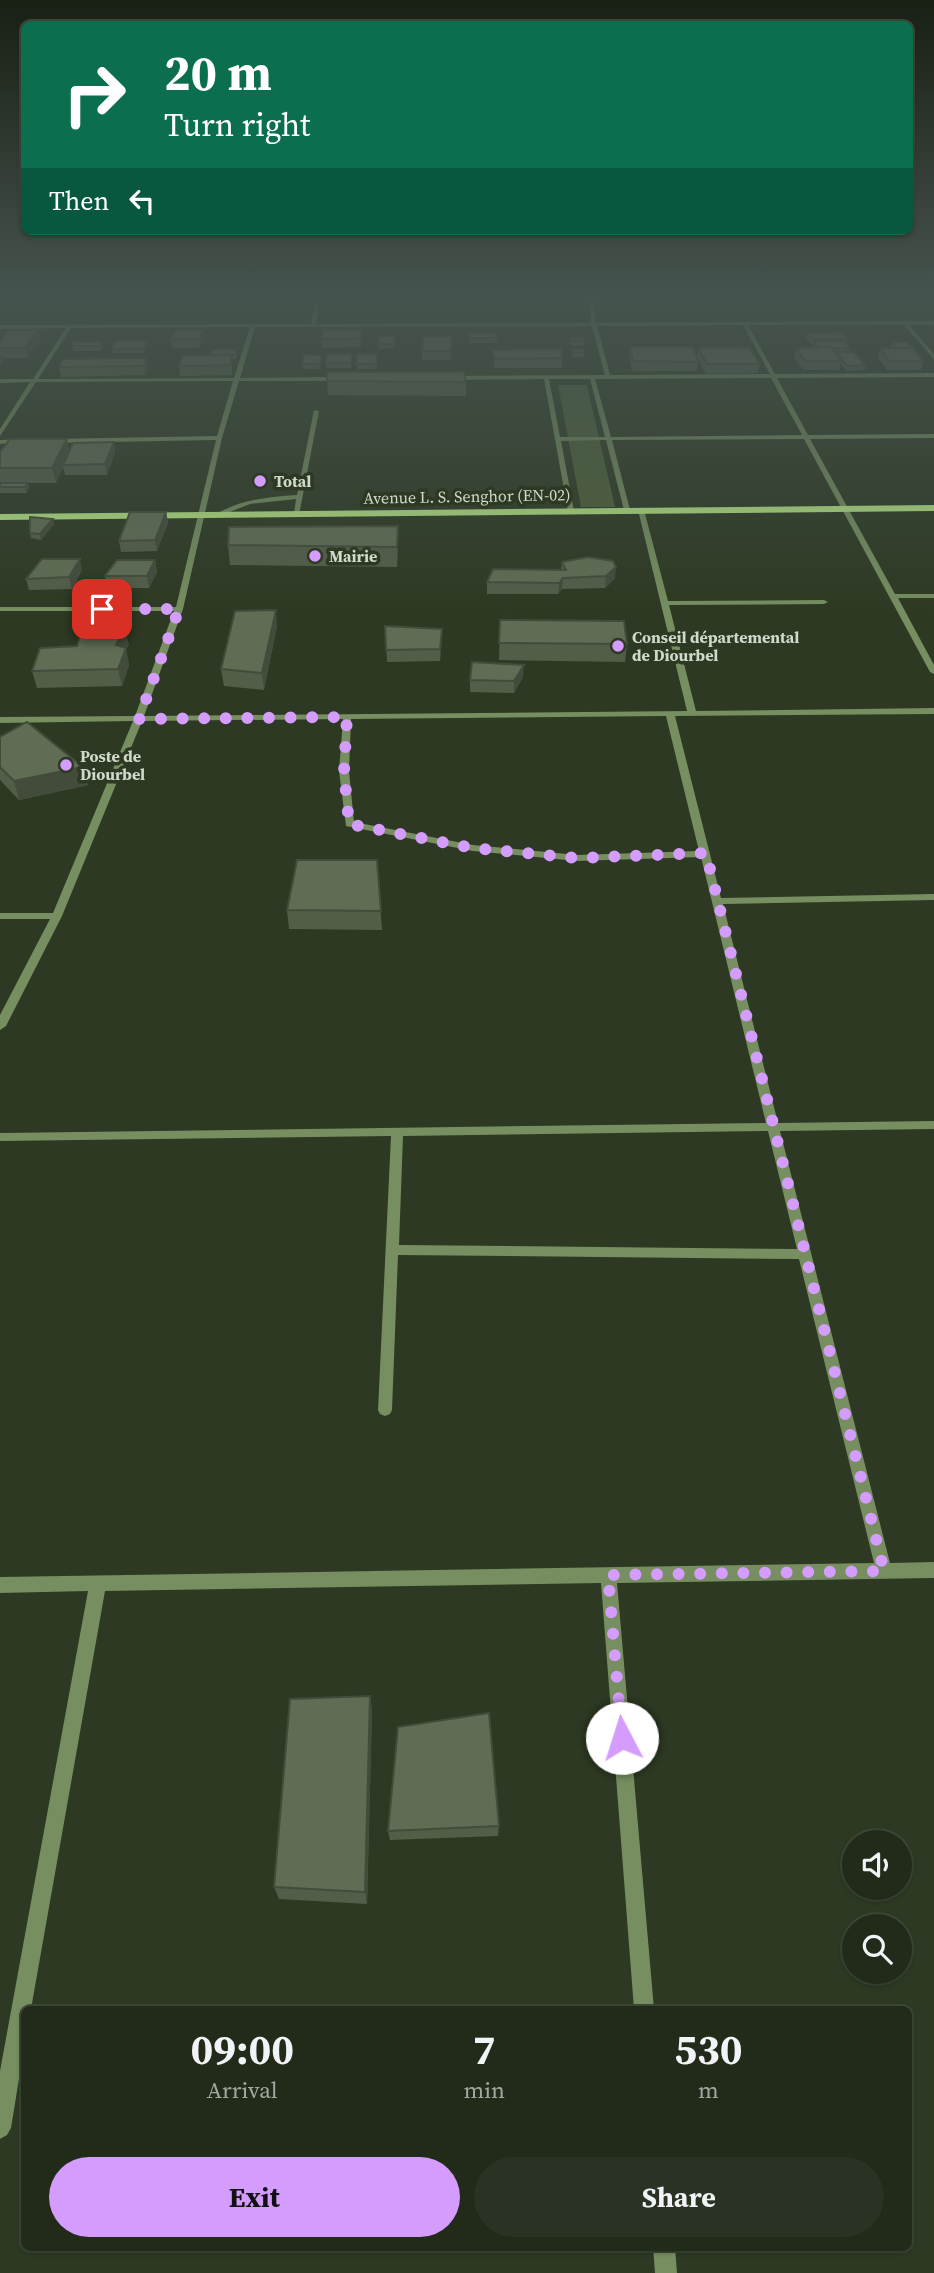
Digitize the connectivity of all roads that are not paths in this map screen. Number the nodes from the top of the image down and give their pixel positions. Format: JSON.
{"nodes":[{"id":1,"x":21,"y":401,"type":"edge"},
{"id":2,"x":230,"y":401,"type":"edge"},
{"id":3,"x":551,"y":401,"type":"edge"},
{"id":4,"x":599,"y":401,"type":"edge"},
{"id":5,"x":787,"y":401,"type":"edge"},
{"id":6,"x":316,"y":411,"type":"dead end"},
{"id":7,"x":0,"y":434,"type":"edge"},
{"id":8,"x":934,"y":436,"type":"edge"},
{"id":9,"x":806,"y":437,"type":"junction"},
{"id":10,"x":219,"y":439,"type":"junction"},
{"id":11,"x":558,"y":439,"type":"junction"},
{"id":12,"x":609,"y":439,"type":"junction"},
{"id":13,"x":27,"y":441,"type":"edge"},
{"id":14,"x":41,"y":441,"type":"edge"},
{"id":15,"x":0,"y":442,"type":"edge"},
{"id":16,"x":300,"y":497,"type":"junction"},
{"id":17,"x":845,"y":508,"type":"junction"},
{"id":18,"x":934,"y":508,"type":"edge"},
{"id":19,"x":628,"y":510,"type":"junction"},
{"id":20,"x":641,"y":510,"type":"junction"},
{"id":21,"x":571,"y":511,"type":"junction"},
{"id":22,"x":202,"y":514,"type":"junction"},
{"id":23,"x":220,"y":514,"type":"junction"},
{"id":24,"x":297,"y":514,"type":"junction"},
{"id":25,"x":0,"y":516,"type":"edge"},
{"id":26,"x":893,"y":596,"type":"junction"},
{"id":27,"x":934,"y":596,"type":"edge"},
{"id":28,"x":824,"y":602,"type":"dead end"},
{"id":29,"x":663,"y":603,"type":"junction"},
{"id":30,"x":0,"y":609,"type":"edge"},
{"id":31,"x":179,"y":609,"type":"junction"},
{"id":32,"x":934,"y":672,"type":"edge"},
{"id":33,"x":934,"y":711,"type":"edge"},
{"id":34,"x":692,"y":713,"type":"junction"},
{"id":35,"x":670,"y":714,"type":"junction"},
{"id":36,"x":347,"y":717,"type":"junction"},
{"id":37,"x":139,"y":719,"type":"junction"},
{"id":38,"x":0,"y":720,"type":"edge"},
{"id":39,"x":706,"y":853,"type":"junction"},
{"id":40,"x":934,"y":897,"type":"edge"},
{"id":41,"x":717,"y":901,"type":"junction"},
{"id":42,"x":0,"y":916,"type":"edge"},
{"id":43,"x":57,"y":916,"type":"junction"},
{"id":44,"x":0,"y":1026,"type":"edge"},
{"id":45,"x":934,"y":1125,"type":"edge"},
{"id":46,"x":774,"y":1127,"type":"junction"},
{"id":47,"x":397,"y":1132,"type":"junction"},
{"id":48,"x":0,"y":1137,"type":"edge"},
{"id":49,"x":393,"y":1250,"type":"junction"},
{"id":50,"x":806,"y":1254,"type":"junction"},
{"id":51,"x":385,"y":1410,"type":"dead end"},
{"id":52,"x":934,"y":1570,"type":"edge"},
{"id":53,"x":884,"y":1571,"type":"junction"},
{"id":54,"x":608,"y":1575,"type":"junction"},
{"id":55,"x":98,"y":1583,"type":"junction"},
{"id":56,"x":0,"y":1584,"type":"edge"},
{"id":57,"x":22,"y":2006,"type":"edge"},
{"id":58,"x":644,"y":2006,"type":"edge"},
{"id":59,"x":21,"y":2011,"type":"edge"},
{"id":60,"x":0,"y":2128,"type":"edge"},
{"id":61,"x":664,"y":2251,"type":"edge"},
{"id":62,"x":666,"y":2273,"type":"edge"}],
"edges":[{"from":1,"to":7,"type":"street"},
{"from":2,"to":10,"type":"street"},
{"from":3,"to":11,"type":"street"},
{"from":4,"to":12,"type":"street"},
{"from":5,"to":9,"type":"street"},
{"from":6,"to":16,"type":"street"},
{"from":8,"to":9,"type":"street"},
{"from":9,"to":12,"type":"street"},
{"from":9,"to":17,"type":"street"},
{"from":10,"to":14,"type":"street"},
{"from":10,"to":22,"type":"street"},
{"from":11,"to":12,"type":"street"},
{"from":11,"to":21,"type":"street"},
{"from":12,"to":19,"type":"street"},
{"from":13,"to":15,"type":"street"},
{"from":16,"to":23,"type":"street"},
{"from":16,"to":24,"type":"street"},
{"from":17,"to":18,"type":"main road","name":"Avenue L. S. Senghor (EN-02)"},
{"from":17,"to":20,"type":"main road","name":"Avenue L. S. Senghor (EN-02)"},
{"from":17,"to":26,"type":"street"},
{"from":19,"to":20,"type":"main road","name":"Avenue L. S. Senghor (EN-02)"},
{"from":19,"to":21,"type":"main road","name":"Avenue L. S. Senghor (EN-02)"},
{"from":20,"to":29,"type":"street"},
{"from":21,"to":24,"type":"main road","name":"Avenue L. S. Senghor (EN-02)"},
{"from":22,"to":23,"type":"main road","name":"Avenue L. S. Senghor (EN-02)"},
{"from":22,"to":25,"type":"main road","name":"Avenue L. S. Senghor (EN-02)"},
{"from":22,"to":31,"type":"street"},
{"from":23,"to":24,"type":"main road","name":"Avenue L. S. Senghor (EN-02)"},
{"from":26,"to":27,"type":"street"},
{"from":26,"to":32,"type":"street"},
{"from":28,"to":29,"type":"street"},
{"from":29,"to":34,"type":"street"},
{"from":30,"to":31,"type":"street"},
{"from":31,"to":37,"type":"street"},
{"from":33,"to":34,"type":"street"},
{"from":34,"to":35,"type":"street"},
{"from":35,"to":36,"type":"street"},
{"from":35,"to":39,"type":"street"},
{"from":36,"to":37,"type":"street"},
{"from":36,"to":39,"type":"street"},
{"from":37,"to":38,"type":"street"},
{"from":37,"to":43,"type":"street"},
{"from":39,"to":41,"type":"street"},
{"from":40,"to":41,"type":"street"},
{"from":41,"to":46,"type":"street"},
{"from":42,"to":43,"type":"street"},
{"from":43,"to":44,"type":"street"},
{"from":45,"to":46,"type":"street"},
{"from":46,"to":47,"type":"street"},
{"from":46,"to":50,"type":"street"},
{"from":47,"to":48,"type":"street"},
{"from":47,"to":49,"type":"street"},
{"from":49,"to":50,"type":"street"},
{"from":49,"to":51,"type":"street"},
{"from":50,"to":53,"type":"street"},
{"from":52,"to":53,"type":"street"},
{"from":53,"to":54,"type":"street"},
{"from":54,"to":55,"type":"street"},
{"from":54,"to":58,"type":"street"},
{"from":55,"to":56,"type":"street"},
{"from":55,"to":57,"type":"street"},
{"from":59,"to":60,"type":"street"},
{"from":61,"to":62,"type":"street"}]}
